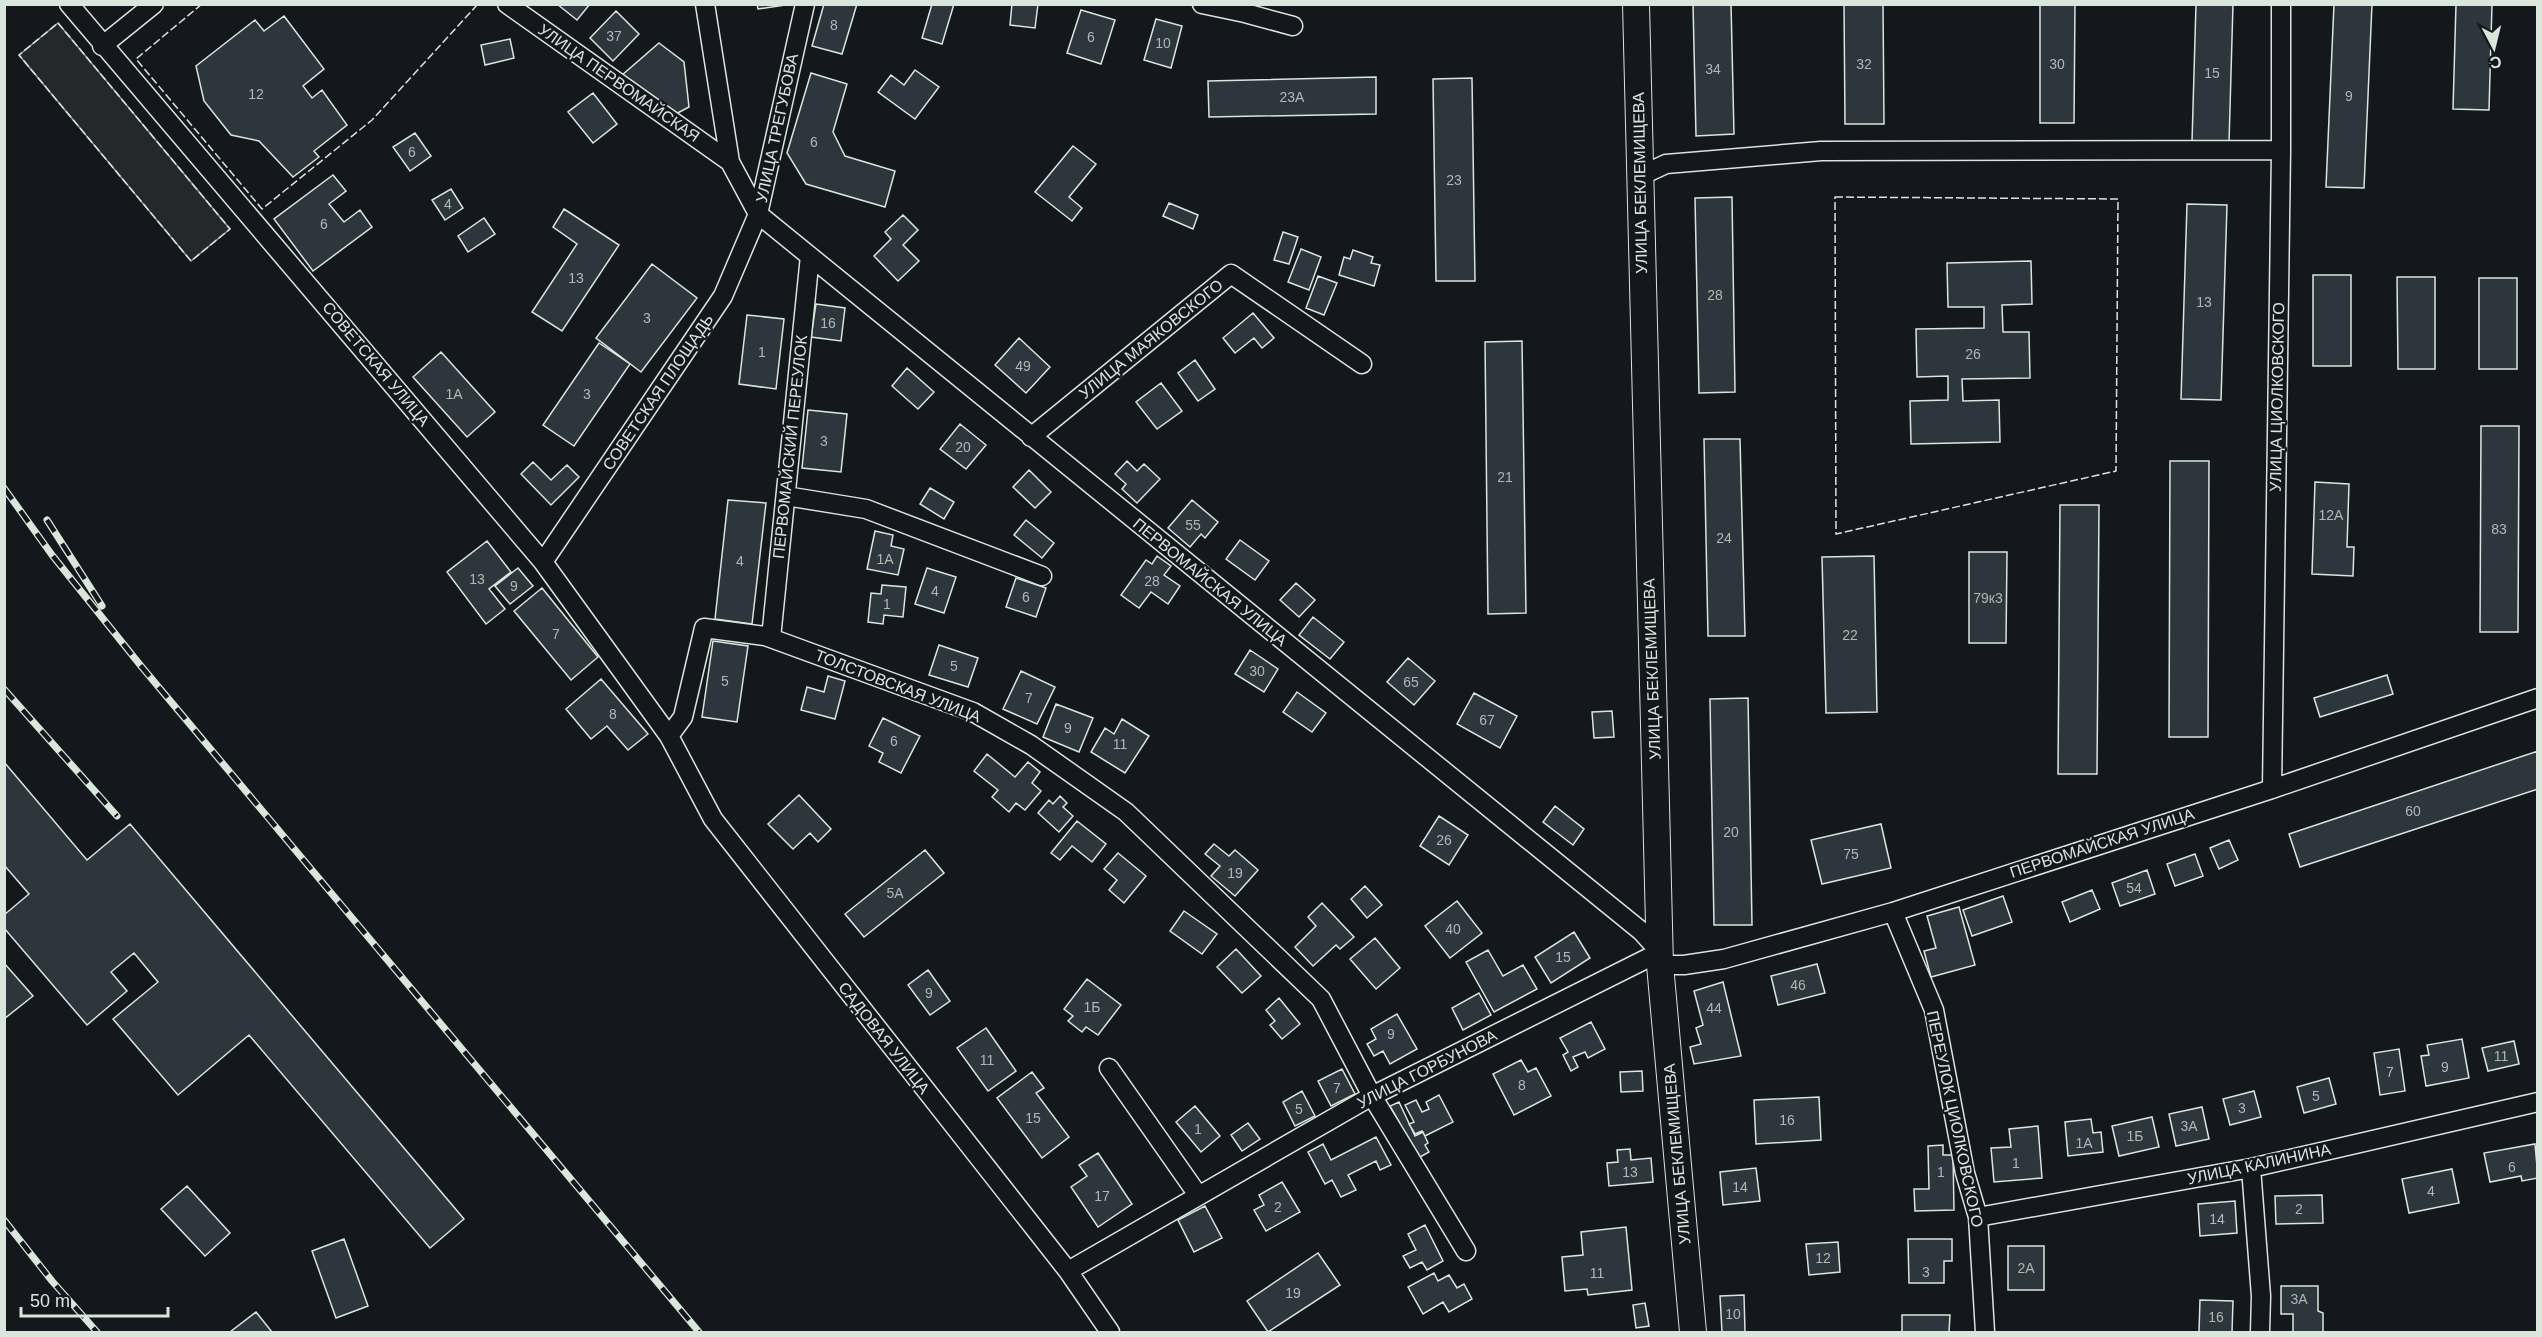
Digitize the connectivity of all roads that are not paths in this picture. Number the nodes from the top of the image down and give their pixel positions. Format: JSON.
{"nodes":[{"id":1,"x":69,"y":4,"type":"edge"},
{"id":2,"x":154,"y":4,"type":"edge"},
{"id":3,"x":507,"y":4,"type":"edge"},
{"id":4,"x":705,"y":4,"type":"edge"},
{"id":5,"x":805,"y":4,"type":"edge"},
{"id":6,"x":1202,"y":4,"type":"edge"},
{"id":7,"x":1636,"y":4,"type":"edge"},
{"id":8,"x":2281,"y":4,"type":"edge"},
{"id":9,"x":1293,"y":26,"type":"dead end"},
{"id":10,"x":102,"y":46,"type":"junction"},
{"id":11,"x":2281,"y":150,"type":"junction"},
{"id":12,"x":730,"y":162,"type":"junction"},
{"id":13,"x":1640,"y":176,"type":"junction"},
{"id":14,"x":758,"y":214,"type":"junction"},
{"id":15,"x":810,"y":256,"type":"junction"},
{"id":16,"x":1362,"y":364,"type":"dead end"},
{"id":17,"x":1031,"y":437,"type":"junction"},
{"id":18,"x":786,"y":496,"type":"junction"},
{"id":19,"x":543,"y":562,"type":"junction"},
{"id":20,"x":1042,"y":576,"type":"dead end"},
{"id":21,"x":771,"y":638,"type":"junction"},
{"id":22,"x":2538,"y":698,"type":"edge"},
{"id":23,"x":669,"y":736,"type":"junction"},
{"id":24,"x":2271,"y":789,"type":"junction"},
{"id":25,"x":1893,"y":912,"type":"junction"},
{"id":26,"x":1660,"y":958,"type":"junction"},
{"id":27,"x":1109,"y":1068,"type":"dead end"},
{"id":28,"x":1372,"y":1096,"type":"junction"},
{"id":29,"x":2538,"y":1102,"type":"edge"},
{"id":30,"x":2251,"y":1168,"type":"junction"},
{"id":31,"x":1198,"y":1195,"type":"junction"},
{"id":32,"x":1978,"y":1217,"type":"junction"},
{"id":33,"x":1466,"y":1251,"type":"dead end"},
{"id":34,"x":1068,"y":1271,"type":"junction"},
{"id":35,"x":1110,"y":1332,"type":"edge"},
{"id":36,"x":1693,"y":1332,"type":"edge"},
{"id":37,"x":1985,"y":1332,"type":"edge"},
{"id":38,"x":2260,"y":1332,"type":"edge"}],
"edges":[{"from":1,"to":10,"type":"street","name":"СОВЕТСКАЯ УЛИЦА"},
{"from":2,"to":10,"type":"street"},
{"from":3,"to":12,"type":"street","name":"УЛИЦА ПЕРВОМАЙСКАЯ"},
{"from":4,"to":12,"type":"street","name":"УЛИЦА ТРЕГУБОВА"},
{"from":5,"to":14,"type":"street","name":"УЛИЦА ТРЕГУБОВА"},
{"from":6,"to":9,"type":"street"},
{"from":7,"to":13,"type":"main road","name":"УЛИЦА БЕКЛЕМИЩЕВА"},
{"from":8,"to":11,"type":"street","name":"УЛИЦА ЦИОЛКОВСКОГО"},
{"from":10,"to":19,"type":"street","name":"СОВЕТСКАЯ УЛИЦА"},
{"from":11,"to":13,"type":"street"},
{"from":11,"to":24,"type":"street","name":"УЛИЦА ЦИОЛКОВСКОГО"},
{"from":12,"to":14,"type":"street","name":"УЛИЦА ТРЕГУБОВА"},
{"from":13,"to":26,"type":"main road","name":"УЛИЦА БЕКЛЕМИЩЕВА"},
{"from":14,"to":15,"type":"street","name":"ПЕРВОМАЙСКАЯ УЛИЦА"},
{"from":14,"to":19,"type":"street","name":"СОВЕТСКАЯ ПЛОЩАДЬ"},
{"from":15,"to":17,"type":"street","name":"ПЕРВОМАЙСКАЯ УЛИЦА"},
{"from":15,"to":18,"type":"street","name":"ПЕРВОМАЙСКИЙ ПЕРЕУЛОК"},
{"from":16,"to":17,"type":"street","name":"УЛИЦА МАЯКОВСКОГО"},
{"from":17,"to":26,"type":"street","name":"ПЕРВОМАЙСКАЯ УЛИЦА"},
{"from":18,"to":20,"type":"street"},
{"from":18,"to":21,"type":"street","name":"ПЕРВОМАЙСКИЙ ПЕРЕУЛОК"},
{"from":19,"to":23,"type":"street","name":"СОВЕТСКАЯ УЛИЦА"},
{"from":21,"to":23,"type":"street","name":"ТОЛСТОВСКАЯ УЛИЦА"},
{"from":21,"to":28,"type":"street","name":"ТОЛСТОВСКАЯ УЛИЦА"},
{"from":22,"to":24,"type":"street","name":"ПЕРВОМАЙСКАЯ УЛИЦА"},
{"from":23,"to":34,"type":"street","name":"САДОВАЯ УЛИЦА"},
{"from":24,"to":25,"type":"street","name":"ПЕРВОМАЙСКАЯ УЛИЦА"},
{"from":25,"to":26,"type":"street","name":"ПЕРВОМАЙСКАЯ УЛИЦА"},
{"from":25,"to":32,"type":"street","name":"ПЕРЕУЛОК ЦИОЛКОВСКОГО"},
{"from":26,"to":28,"type":"street","name":"УЛИЦА ГОРБУНОВА"},
{"from":26,"to":36,"type":"main road","name":"УЛИЦА БЕКЛЕМИЩЕВА"},
{"from":27,"to":31,"type":"street"},
{"from":28,"to":31,"type":"street","name":"УЛИЦА ГОРБУНОВА"},
{"from":28,"to":33,"type":"street","name":"ТОЛСТОВСКАЯ УЛИЦА"},
{"from":29,"to":30,"type":"street","name":"УЛИЦА КАЛИНИНА"},
{"from":30,"to":32,"type":"street","name":"УЛИЦА КАЛИНИНА"},
{"from":30,"to":38,"type":"street"},
{"from":31,"to":34,"type":"street","name":"УЛИЦА ГОРБУНОВА"},
{"from":32,"to":37,"type":"street","name":"ПЕРЕУЛОК ЦИОЛКОВСКОГО"},
{"from":34,"to":35,"type":"street","name":"САДОВАЯ УЛИЦА"}]}
